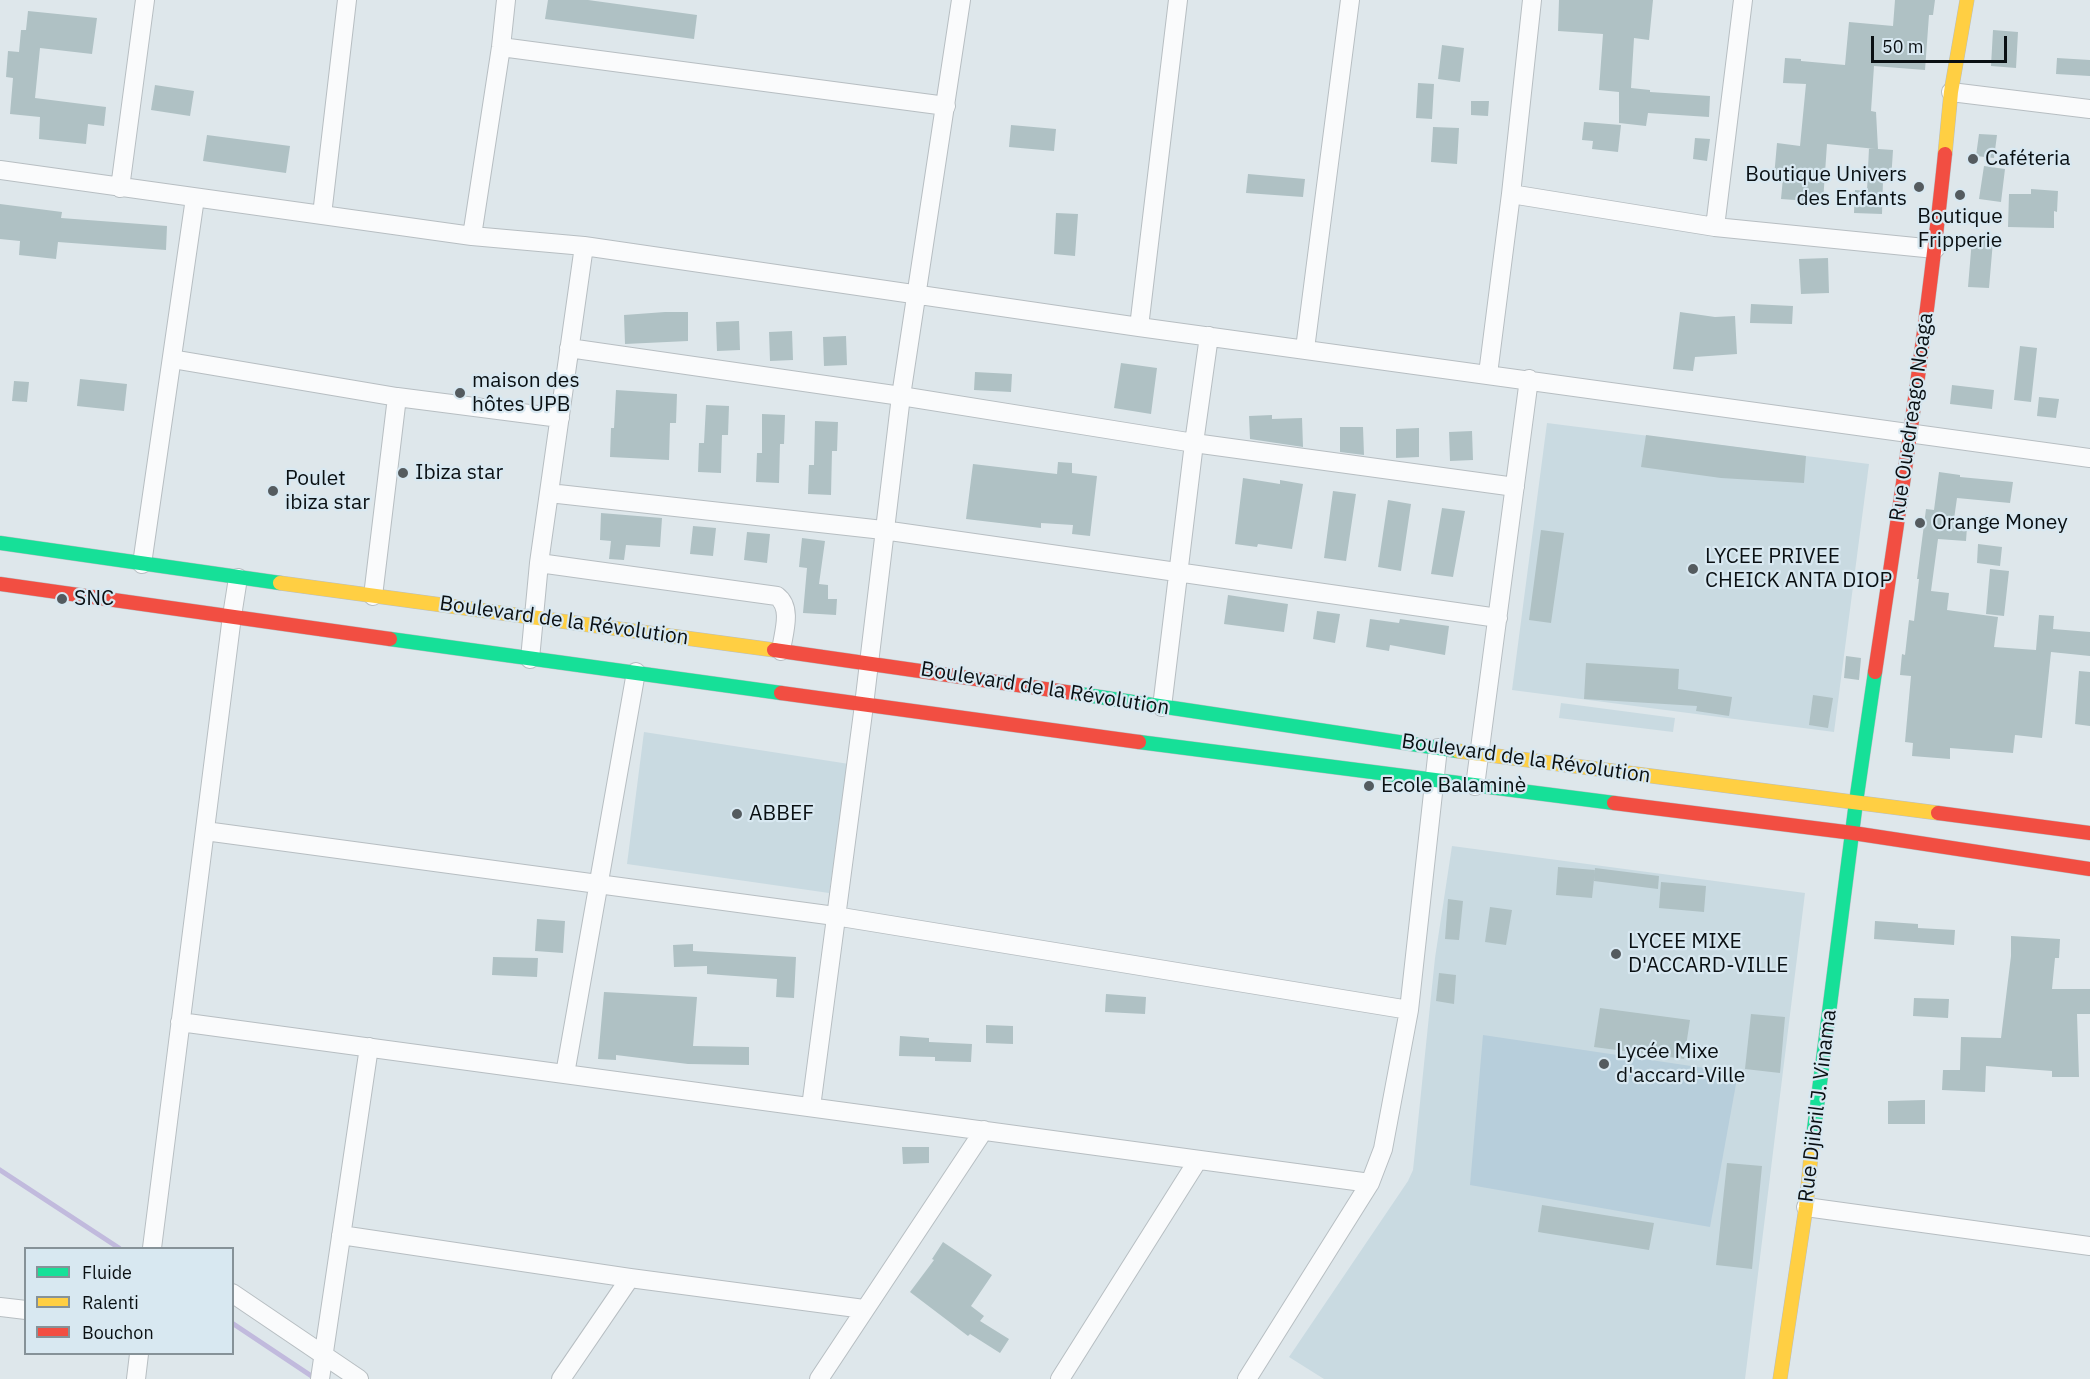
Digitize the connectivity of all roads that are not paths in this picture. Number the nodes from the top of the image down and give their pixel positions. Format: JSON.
{"nodes":[{"id":1,"x":145,"y":0,"type":"edge"},
{"id":2,"x":347,"y":0,"type":"edge"},
{"id":3,"x":506,"y":0,"type":"edge"},
{"id":4,"x":961,"y":0,"type":"edge"},
{"id":5,"x":1178,"y":0,"type":"edge"},
{"id":6,"x":1350,"y":0,"type":"edge"},
{"id":7,"x":1532,"y":0,"type":"edge"},
{"id":8,"x":1743,"y":0,"type":"edge"},
{"id":9,"x":1967,"y":0,"type":"edge"},
{"id":10,"x":501,"y":47,"type":"junction"},
{"id":11,"x":1951,"y":92,"type":"junction"},
{"id":12,"x":946,"y":106,"type":"junction"},
{"id":13,"x":2090,"y":109,"type":"edge"},
{"id":14,"x":0,"y":170,"type":"edge"},
{"id":15,"x":120,"y":188,"type":"junction"},
{"id":16,"x":1511,"y":194,"type":"junction"},
{"id":17,"x":195,"y":198,"type":"junction"},
{"id":18,"x":322,"y":215,"type":"junction"},
{"id":19,"x":1715,"y":227,"type":"junction"},
{"id":20,"x":472,"y":236,"type":"junction"},
{"id":21,"x":584,"y":246,"type":"junction"},
{"id":22,"x":1935,"y":249,"type":"junction"},
{"id":23,"x":916,"y":293,"type":"junction"},
{"id":24,"x":1139,"y":327,"type":"junction"},
{"id":25,"x":1209,"y":336,"type":"junction"},
{"id":26,"x":569,"y":348,"type":"junction"},
{"id":27,"x":1305,"y":349,"type":"junction"},
{"id":28,"x":172,"y":359,"type":"junction"},
{"id":29,"x":1488,"y":374,"type":"junction"},
{"id":30,"x":1529,"y":379,"type":"junction"},
{"id":31,"x":901,"y":396,"type":"junction"},
{"id":32,"x":398,"y":397,"type":"junction"},
{"id":33,"x":560,"y":418,"type":"junction"},
{"id":34,"x":1911,"y":431,"type":"junction"},
{"id":35,"x":1194,"y":443,"type":"junction"},
{"id":36,"x":2090,"y":458,"type":"edge"},
{"id":37,"x":1515,"y":487,"type":"junction"},
{"id":38,"x":549,"y":493,"type":"junction"},
{"id":39,"x":884,"y":530,"type":"junction"},
{"id":40,"x":0,"y":543,"type":"edge"},
{"id":41,"x":539,"y":563,"type":"junction"},
{"id":42,"x":142,"y":564,"type":"junction"},
{"id":43,"x":1178,"y":573,"type":"junction"},
{"id":44,"x":238,"y":578,"type":"junction"},
{"id":45,"x":0,"y":584,"type":"edge"},
{"id":46,"x":373,"y":596,"type":"junction"},
{"id":47,"x":232,"y":615,"type":"junction"},
{"id":48,"x":534,"y":615,"type":"junction"},
{"id":49,"x":1497,"y":618,"type":"junction"},
{"id":50,"x":781,"y":651,"type":"junction"},
{"id":51,"x":530,"y":658,"type":"junction"},
{"id":52,"x":869,"y":663,"type":"junction"},
{"id":53,"x":636,"y":672,"type":"junction"},
{"id":54,"x":864,"y":705,"type":"junction"},
{"id":55,"x":1162,"y":707,"type":"junction"},
{"id":56,"x":1438,"y":748,"type":"junction"},
{"id":57,"x":1481,"y":754,"type":"junction"},
{"id":58,"x":1435,"y":781,"type":"junction"},
{"id":59,"x":1475,"y":786,"type":"junction"},
{"id":60,"x":1856,"y":802,"type":"junction"},
{"id":61,"x":205,"y":831,"type":"junction"},
{"id":62,"x":1852,"y":833,"type":"junction"},
{"id":63,"x":2090,"y":834,"type":"edge"},
{"id":64,"x":2090,"y":868,"type":"edge"},
{"id":65,"x":599,"y":884,"type":"junction"},
{"id":66,"x":835,"y":916,"type":"junction"},
{"id":67,"x":1409,"y":1010,"type":"junction"},
{"id":68,"x":180,"y":1022,"type":"junction"},
{"id":69,"x":369,"y":1047,"type":"junction"},
{"id":70,"x":565,"y":1074,"type":"junction"},
{"id":71,"x":811,"y":1107,"type":"junction"},
{"id":72,"x":984,"y":1131,"type":"junction"},
{"id":73,"x":1198,"y":1160,"type":"junction"},
{"id":74,"x":1370,"y":1183,"type":"junction"},
{"id":75,"x":1806,"y":1207,"type":"junction"},
{"id":76,"x":341,"y":1235,"type":"junction"},
{"id":77,"x":158,"y":1245,"type":"edge"},
{"id":78,"x":2090,"y":1246,"type":"edge"},
{"id":79,"x":630,"y":1278,"type":"junction"},
{"id":80,"x":234,"y":1294,"type":"edge"},
{"id":81,"x":0,"y":1307,"type":"edge"},
{"id":82,"x":864,"y":1309,"type":"junction"},
{"id":83,"x":24,"y":1310,"type":"edge"},
{"id":84,"x":139,"y":1355,"type":"edge"},
{"id":85,"x":323,"y":1356,"type":"junction"},
{"id":86,"x":136,"y":1379,"type":"edge"},
{"id":87,"x":320,"y":1379,"type":"edge"},
{"id":88,"x":359,"y":1379,"type":"edge"},
{"id":89,"x":561,"y":1379,"type":"edge"},
{"id":90,"x":819,"y":1379,"type":"edge"},
{"id":91,"x":1060,"y":1379,"type":"edge"},
{"id":92,"x":1246,"y":1379,"type":"edge"},
{"id":93,"x":1780,"y":1379,"type":"edge"}],
"edges":[{"from":1,"to":15,"type":"street"},
{"from":2,"to":18,"type":"street"},
{"from":3,"to":10,"type":"street"},
{"from":4,"to":12,"type":"street"},
{"from":5,"to":24,"type":"street"},
{"from":6,"to":27,"type":"street"},
{"from":7,"to":16,"type":"street"},
{"from":8,"to":19,"type":"street"},
{"from":9,"to":11,"type":"main road","name":"Rue Ouedreago Noaga"},
{"from":10,"to":12,"type":"street"},
{"from":10,"to":20,"type":"street"},
{"from":11,"to":13,"type":"street"},
{"from":11,"to":22,"type":"main road","name":"Rue Ouedreago Noaga"},
{"from":12,"to":23,"type":"street"},
{"from":14,"to":15,"type":"street"},
{"from":15,"to":17,"type":"street"},
{"from":16,"to":19,"type":"street"},
{"from":16,"to":29,"type":"street"},
{"from":17,"to":18,"type":"street"},
{"from":17,"to":28,"type":"street"},
{"from":18,"to":20,"type":"street"},
{"from":19,"to":22,"type":"street"},
{"from":20,"to":21,"type":"street"},
{"from":21,"to":23,"type":"street"},
{"from":21,"to":26,"type":"street"},
{"from":22,"to":34,"type":"main road","name":"Rue Ouedreago Noaga"},
{"from":23,"to":24,"type":"street"},
{"from":23,"to":31,"type":"street"},
{"from":24,"to":25,"type":"street"},
{"from":25,"to":27,"type":"street"},
{"from":25,"to":35,"type":"street"},
{"from":26,"to":31,"type":"street"},
{"from":26,"to":33,"type":"street"},
{"from":27,"to":29,"type":"street"},
{"from":28,"to":32,"type":"street"},
{"from":28,"to":42,"type":"street"},
{"from":29,"to":30,"type":"street"},
{"from":30,"to":34,"type":"street"},
{"from":30,"to":37,"type":"street"},
{"from":31,"to":35,"type":"street"},
{"from":31,"to":39,"type":"street"},
{"from":32,"to":33,"type":"street"},
{"from":32,"to":46,"type":"street"},
{"from":33,"to":38,"type":"street"},
{"from":34,"to":36,"type":"street"},
{"from":34,"to":60,"type":"main road","name":"Rue Ouedreago Noaga"},
{"from":35,"to":37,"type":"street"},
{"from":35,"to":43,"type":"street"},
{"from":37,"to":49,"type":"street"},
{"from":38,"to":39,"type":"street"},
{"from":38,"to":41,"type":"street"},
{"from":39,"to":43,"type":"street"},
{"from":39,"to":52,"type":"street"},
{"from":40,"to":42,"type":"main road","name":"Boulevard de la Révolution"},
{"from":41,"to":48,"type":"street"},
{"from":41,"to":50,"type":"street"},
{"from":42,"to":44,"type":"main road","name":"Boulevard de la Révolution"},
{"from":43,"to":49,"type":"street"},
{"from":43,"to":55,"type":"street"},
{"from":44,"to":46,"type":"main road","name":"Boulevard de la Révolution"},
{"from":44,"to":47,"type":"street"},
{"from":45,"to":47,"type":"main road","name":"Boulevard de la Révolution"},
{"from":46,"to":48,"type":"main road","name":"Boulevard de la Révolution"},
{"from":47,"to":51,"type":"main road","name":"Boulevard de la Révolution"},
{"from":47,"to":61,"type":"street"},
{"from":48,"to":50,"type":"main road","name":"Boulevard de la Révolution"},
{"from":48,"to":51,"type":"street"},
{"from":49,"to":57,"type":"street"},
{"from":50,"to":52,"type":"main road","name":"Boulevard de la Révolution"},
{"from":51,"to":53,"type":"main road","name":"Boulevard de la Révolution"},
{"from":52,"to":54,"type":"street"},
{"from":52,"to":55,"type":"main road","name":"Boulevard de la Révolution"},
{"from":53,"to":54,"type":"main road","name":"Boulevard de la Révolution"},
{"from":53,"to":65,"type":"street"},
{"from":54,"to":58,"type":"main road","name":"Boulevard de la Révolution"},
{"from":54,"to":66,"type":"street"},
{"from":55,"to":56,"type":"main road","name":"Boulevard de la Révolution"},
{"from":56,"to":57,"type":"main road","name":"Boulevard de la Révolution"},
{"from":56,"to":58,"type":"street"},
{"from":57,"to":59,"type":"street"},
{"from":57,"to":60,"type":"main road","name":"Boulevard de la Révolution"},
{"from":58,"to":59,"type":"main road","name":"Boulevard de la Révolution"},
{"from":58,"to":67,"type":"street"},
{"from":59,"to":62,"type":"main road","name":"Boulevard de la Révolution"},
{"from":60,"to":62,"type":"main road","name":"Rue Ouedreago Noaga"},
{"from":60,"to":63,"type":"main road","name":"Boulevard de la Révolution"},
{"from":61,"to":65,"type":"street"},
{"from":61,"to":68,"type":"street"},
{"from":62,"to":64,"type":"main road","name":"Boulevard de la Révolution"},
{"from":62,"to":75,"type":"main road","name":"Rue Djibril J. Vinama"},
{"from":65,"to":66,"type":"street"},
{"from":65,"to":70,"type":"street"},
{"from":66,"to":67,"type":"street"},
{"from":66,"to":71,"type":"street"},
{"from":67,"to":74,"type":"street"},
{"from":68,"to":69,"type":"street"},
{"from":68,"to":77,"type":"street"},
{"from":69,"to":70,"type":"street"},
{"from":69,"to":76,"type":"street"},
{"from":70,"to":71,"type":"street"},
{"from":71,"to":72,"type":"street"},
{"from":72,"to":73,"type":"street"},
{"from":72,"to":82,"type":"street"},
{"from":73,"to":74,"type":"street"},
{"from":73,"to":91,"type":"street"},
{"from":74,"to":92,"type":"street"},
{"from":75,"to":78,"type":"street"},
{"from":75,"to":93,"type":"main road","name":"Rue Djibril J. Vinama"},
{"from":76,"to":79,"type":"street"},
{"from":76,"to":85,"type":"street"},
{"from":79,"to":82,"type":"street"},
{"from":79,"to":89,"type":"street"},
{"from":80,"to":85,"type":"street"},
{"from":81,"to":83,"type":"street"},
{"from":82,"to":90,"type":"street"},
{"from":84,"to":86,"type":"street"},
{"from":85,"to":87,"type":"street"},
{"from":85,"to":88,"type":"street"}]}
